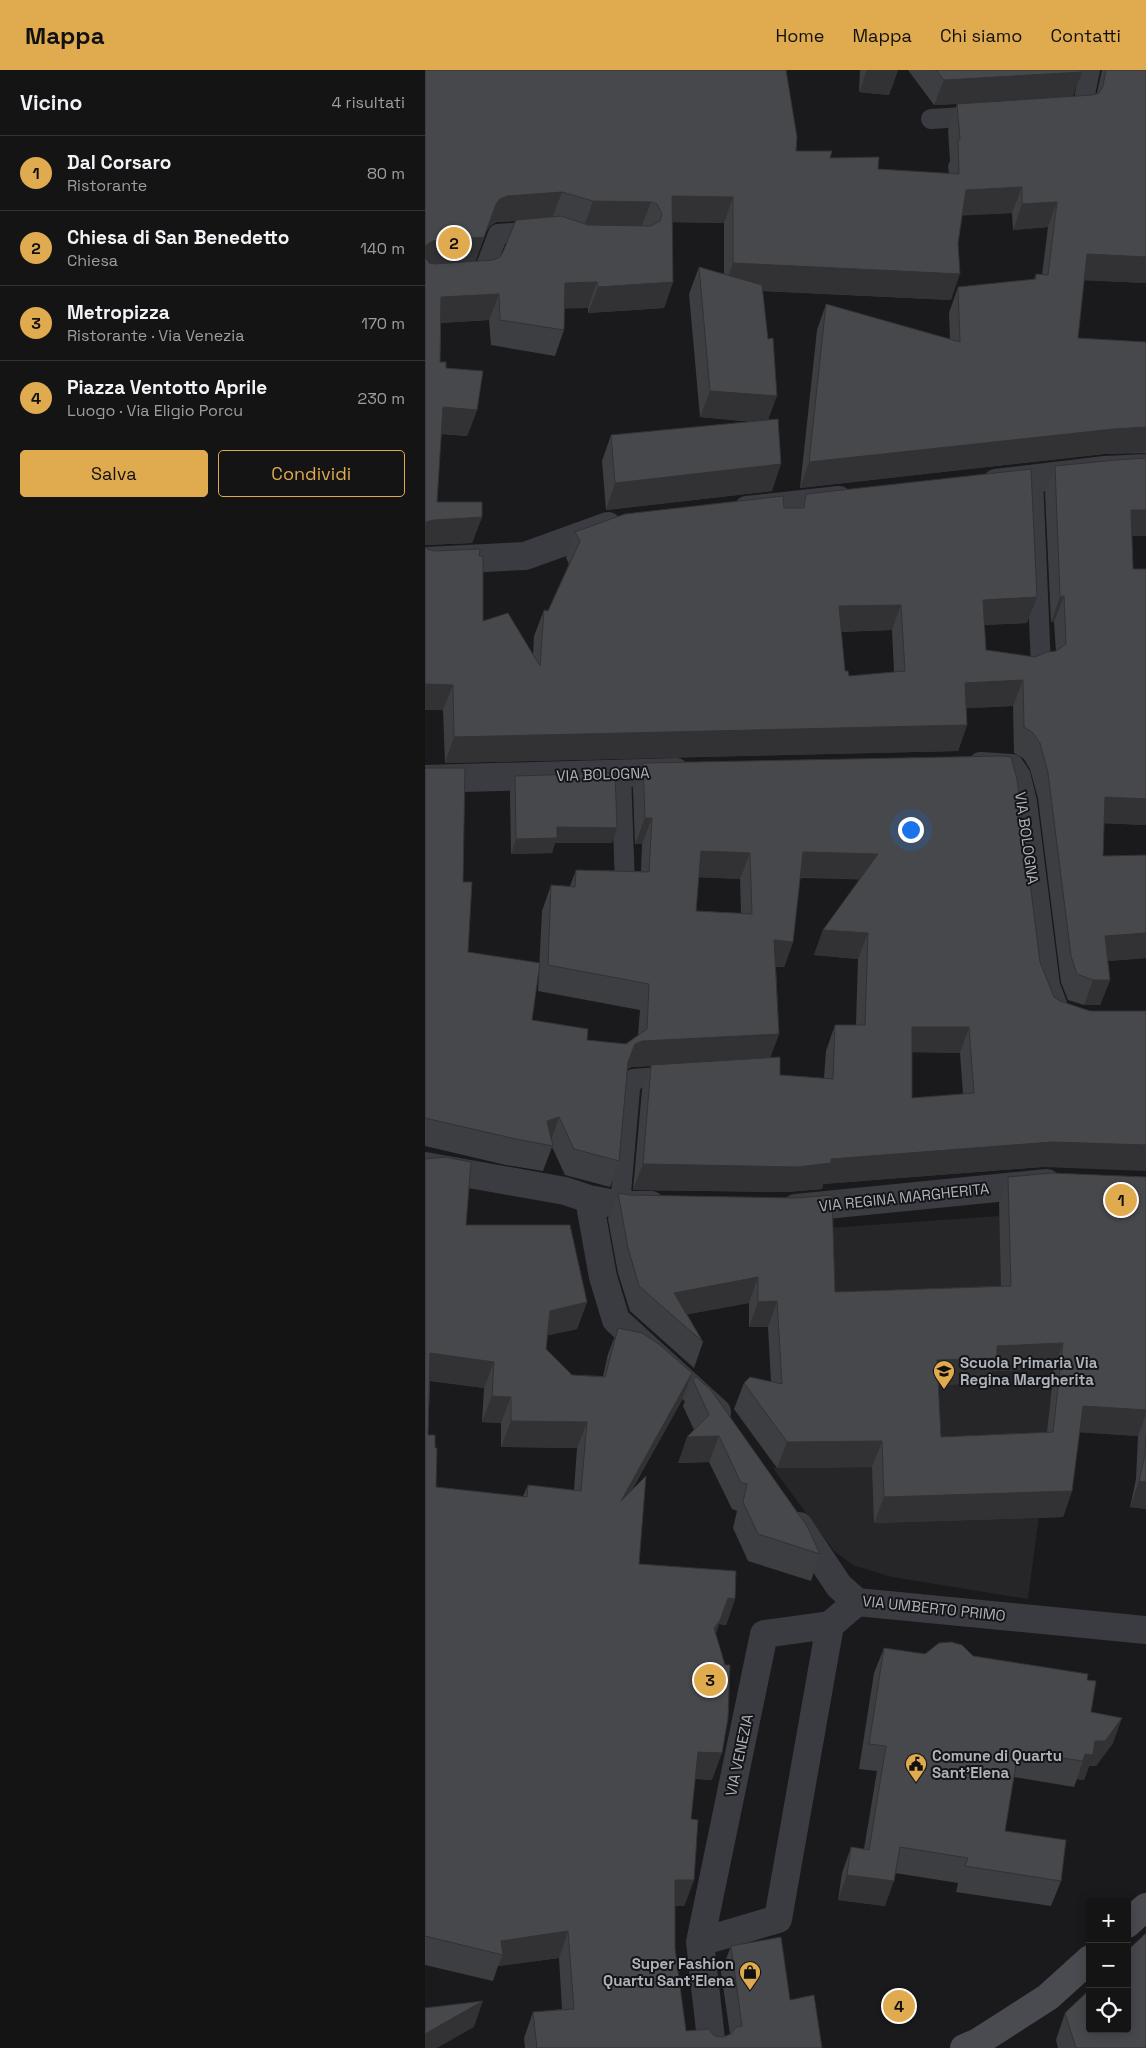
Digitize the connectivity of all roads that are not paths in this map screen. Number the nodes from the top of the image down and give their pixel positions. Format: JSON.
{"nodes":[{"id":1,"x":1090,"y":70,"type":"edge"},
{"id":2,"x":1054,"y":111,"type":"edge"},
{"id":3,"x":997,"y":115,"type":"edge"},
{"id":4,"x":931,"y":120,"type":"dead end"},
{"id":5,"x":553,"y":230,"type":"edge"},
{"id":6,"x":425,"y":278,"type":"edge"},
{"id":7,"x":1146,"y":468,"type":"edge"},
{"id":8,"x":1033,"y":478,"type":"junction"},
{"id":9,"x":974,"y":485,"type":"edge"},
{"id":10,"x":866,"y":497,"type":"edge"},
{"id":11,"x":719,"y":513,"type":"edge"},
{"id":12,"x":632,"y":522,"type":"edge"},
{"id":13,"x":425,"y":561,"type":"edge"},
{"id":14,"x":1041,"y":667,"type":"edge"},
{"id":15,"x":953,"y":767,"type":"edge"},
{"id":16,"x":699,"y":771,"type":"edge"},
{"id":17,"x":621,"y":773,"type":"junction"},
{"id":18,"x":425,"y":779,"type":"edge"},
{"id":19,"x":625,"y":886,"type":"edge"},
{"id":20,"x":1081,"y":1020,"type":"edge"},
{"id":21,"x":691,"y":1075,"type":"edge"},
{"id":22,"x":425,"y":1166,"type":"edge"},
{"id":23,"x":1071,"y":1184,"type":"edge"},
{"id":24,"x":589,"y":1199,"type":"junction"},
{"id":25,"x":621,"y":1205,"type":"junction"},
{"id":26,"x":679,"y":1206,"type":"edge"},
{"id":27,"x":768,"y":1208,"type":"edge"},
{"id":28,"x":730,"y":1429,"type":"edge"},
{"id":29,"x":785,"y":1505,"type":"edge"},
{"id":30,"x":857,"y":1602,"type":"junction"},
{"id":31,"x":830,"y":1625,"type":"junction"},
{"id":32,"x":1146,"y":1630,"type":"edge"},
{"id":33,"x":1146,"y":1907,"type":"edge"},
{"id":34,"x":1131,"y":1920,"type":"edge"},
{"id":35,"x":700,"y":1942,"type":"junction"},
{"id":36,"x":1086,"y":1963,"type":"edge"},
{"id":37,"x":976,"y":2046,"type":"edge"},
{"id":38,"x":712,"y":2048,"type":"edge"}],
"edges":[{"from":1,"to":2,"type":"lane"},
{"from":3,"to":4,"type":"lane"},
{"from":5,"to":6,"type":"lane"},
{"from":7,"to":8,"type":"street"},
{"from":8,"to":9,"type":"street"},
{"from":8,"to":14,"type":"lane"},
{"from":10,"to":11,"type":"street"},
{"from":12,"to":13,"type":"street"},
{"from":15,"to":20,"type":"street","name":"VIA BOLOGNA"},
{"from":16,"to":17,"type":"street","name":"VIA BOLOGNA"},
{"from":17,"to":18,"type":"street","name":"VIA BOLOGNA"},
{"from":17,"to":19,"type":"lane"},
{"from":21,"to":25,"type":"lane"},
{"from":22,"to":24,"type":"street"},
{"from":23,"to":27,"type":"street","name":"VIA REGINA MARGHERITA"},
{"from":24,"to":25,"type":"street"},
{"from":24,"to":28,"type":"street"},
{"from":25,"to":26,"type":"street"},
{"from":29,"to":30,"type":"street","name":"VIA UMBERTO PRIMO"},
{"from":30,"to":31,"type":"street"},
{"from":30,"to":32,"type":"street","name":"VIA UMBERTO PRIMO"},
{"from":31,"to":35,"type":"street"},
{"from":31,"to":35,"type":"street","name":"VIA VENEZIA"},
{"from":33,"to":34,"type":"street"},
{"from":35,"to":38,"type":"street","name":"VIA VENEZIA"},
{"from":36,"to":37,"type":"street"}]}
